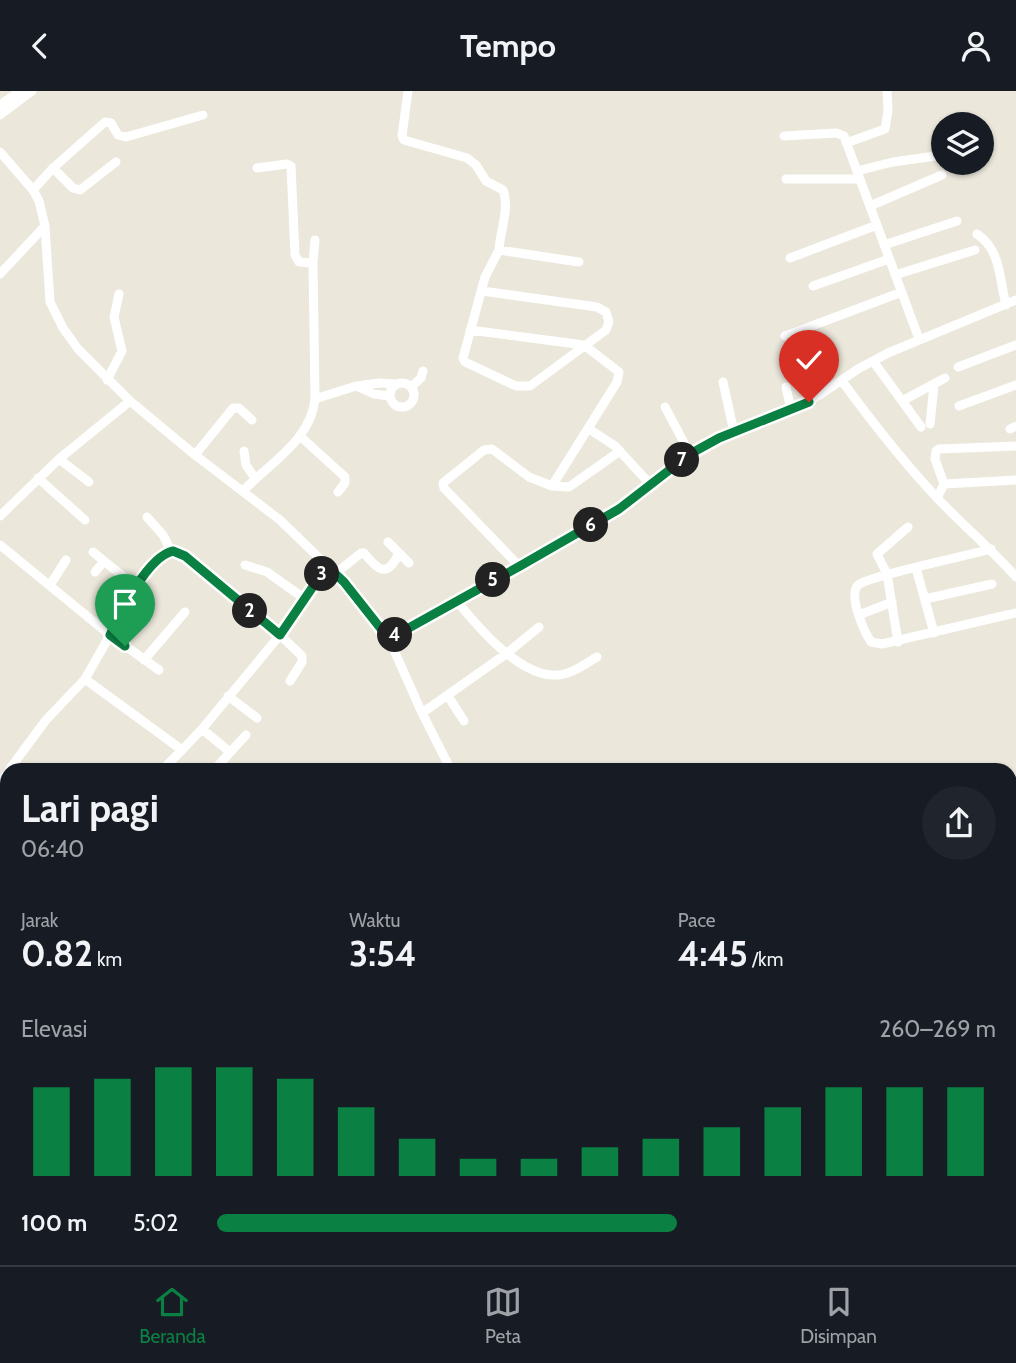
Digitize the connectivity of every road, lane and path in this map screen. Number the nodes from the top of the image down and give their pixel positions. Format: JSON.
{"nodes":[{"id":1,"x":20,"y":91,"type":"edge"},
{"id":2,"x":31,"y":91,"type":"edge"},
{"id":3,"x":408,"y":91,"type":"edge"},
{"id":4,"x":887,"y":91,"type":"edge"},
{"id":5,"x":0,"y":105,"type":"edge"},
{"id":6,"x":0,"y":115,"type":"edge"},
{"id":7,"x":203,"y":115,"type":"dead end"},
{"id":8,"x":784,"y":136,"type":"dead end"},
{"id":9,"x":846,"y":143,"type":"junction"},
{"id":10,"x":0,"y":152,"type":"edge"},
{"id":11,"x":931,"y":157,"type":"edge"},
{"id":12,"x":117,"y":162,"type":"dead end"},
{"id":13,"x":257,"y":167,"type":"dead end"},
{"id":14,"x":53,"y":168,"type":"junction"},
{"id":15,"x":859,"y":175,"type":"junction"},
{"id":16,"x":942,"y":175,"type":"dead end"},
{"id":17,"x":786,"y":179,"type":"dead end"},
{"id":18,"x":33,"y":190,"type":"junction"},
{"id":19,"x":870,"y":206,"type":"junction"},
{"id":20,"x":957,"y":221,"type":"dead end"},
{"id":21,"x":877,"y":225,"type":"junction"},
{"id":22,"x":45,"y":226,"type":"junction"},
{"id":23,"x":977,"y":234,"type":"dead end"},
{"id":24,"x":315,"y":240,"type":"dead end"},
{"id":25,"x":884,"y":245,"type":"junction"},
{"id":26,"x":499,"y":250,"type":"junction"},
{"id":27,"x":975,"y":250,"type":"dead end"},
{"id":28,"x":790,"y":258,"type":"dead end"},
{"id":29,"x":890,"y":259,"type":"junction"},
{"id":30,"x":579,"y":262,"type":"dead end"},
{"id":31,"x":313,"y":263,"type":"junction"},
{"id":32,"x":0,"y":274,"type":"edge"},
{"id":33,"x":895,"y":275,"type":"junction"},
{"id":34,"x":813,"y":286,"type":"dead end"},
{"id":35,"x":482,"y":291,"type":"junction"},
{"id":36,"x":902,"y":292,"type":"junction"},
{"id":37,"x":119,"y":294,"type":"dead end"},
{"id":38,"x":1016,"y":300,"type":"edge"},
{"id":39,"x":1006,"y":305,"type":"junction"},
{"id":40,"x":470,"y":330,"type":"junction"},
{"id":41,"x":785,"y":336,"type":"dead end"},
{"id":42,"x":919,"y":339,"type":"junction"},
{"id":43,"x":584,"y":345,"type":"junction"},
{"id":44,"x":1016,"y":345,"type":"edge"},
{"id":45,"x":873,"y":361,"type":"junction"},
{"id":46,"x":958,"y":366,"type":"dead end"},
{"id":47,"x":423,"y":371,"type":"dead end"},
{"id":48,"x":945,"y":378,"type":"dead end"},
{"id":49,"x":107,"y":380,"type":"junction"},
{"id":50,"x":842,"y":381,"type":"junction"},
{"id":51,"x":723,"y":382,"type":"dead end"},
{"id":52,"x":397,"y":384,"type":"junction"},
{"id":53,"x":934,"y":385,"type":"junction"},
{"id":54,"x":1016,"y":385,"type":"edge"},
{"id":55,"x":356,"y":386,"type":"junction"},
{"id":56,"x":411,"y":387,"type":"junction"},
{"id":57,"x":786,"y":387,"type":"dead end"},
{"id":58,"x":389,"y":396,"type":"junction"},
{"id":59,"x":315,"y":399,"type":"junction"},
{"id":60,"x":130,"y":401,"type":"junction"},
{"id":61,"x":902,"y":401,"type":"junction"},
{"id":62,"x":959,"y":406,"type":"dead end"},
{"id":63,"x":665,"y":407,"type":"dead end"},
{"id":64,"x":791,"y":410,"type":"junction"},
{"id":65,"x":252,"y":420,"type":"dead end"},
{"id":66,"x":589,"y":429,"type":"junction"},
{"id":67,"x":734,"y":432,"type":"junction"},
{"id":68,"x":301,"y":437,"type":"junction"},
{"id":69,"x":1016,"y":446,"type":"edge"},
{"id":70,"x":244,"y":451,"type":"dead end"},
{"id":71,"x":620,"y":451,"type":"junction"},
{"id":72,"x":690,"y":454,"type":"junction"},
{"id":73,"x":195,"y":455,"type":"junction"},
{"id":74,"x":59,"y":459,"type":"junction"},
{"id":75,"x":38,"y":478,"type":"junction"},
{"id":76,"x":255,"y":478,"type":"junction"},
{"id":77,"x":1016,"y":480,"type":"edge"},
{"id":78,"x":89,"y":482,"type":"dead end"},
{"id":79,"x":650,"y":484,"type":"junction"},
{"id":80,"x":944,"y":484,"type":"junction"},
{"id":81,"x":552,"y":486,"type":"junction"},
{"id":82,"x":243,"y":491,"type":"junction"},
{"id":83,"x":338,"y":492,"type":"dead end"},
{"id":84,"x":937,"y":498,"type":"junction"},
{"id":85,"x":2,"y":510,"type":"edge"},
{"id":86,"x":147,"y":517,"type":"dead end"},
{"id":87,"x":85,"y":520,"type":"dead end"},
{"id":88,"x":908,"y":527,"type":"dead end"},
{"id":89,"x":388,"y":542,"type":"dead end"},
{"id":90,"x":0,"y":545,"type":"edge"},
{"id":91,"x":991,"y":549,"type":"junction"},
{"id":92,"x":171,"y":551,"type":"junction"},
{"id":93,"x":93,"y":552,"type":"dead end"},
{"id":94,"x":399,"y":553,"type":"junction"},
{"id":95,"x":66,"y":560,"type":"dead end"},
{"id":96,"x":103,"y":561,"type":"junction"},
{"id":97,"x":409,"y":563,"type":"dead end"},
{"id":98,"x":244,"y":565,"type":"dead end"},
{"id":99,"x":327,"y":566,"type":"junction"},
{"id":100,"x":520,"y":566,"type":"junction"},
{"id":101,"x":916,"y":568,"type":"junction"},
{"id":102,"x":94,"y":572,"type":"dead end"},
{"id":103,"x":335,"y":574,"type":"junction"},
{"id":104,"x":887,"y":574,"type":"junction"},
{"id":105,"x":1016,"y":577,"type":"edge"},
{"id":106,"x":992,"y":584,"type":"dead end"},
{"id":107,"x":50,"y":585,"type":"junction"},
{"id":108,"x":136,"y":586,"type":"junction"},
{"id":109,"x":305,"y":599,"type":"junction"},
{"id":110,"x":925,"y":599,"type":"junction"},
{"id":111,"x":456,"y":600,"type":"junction"},
{"id":112,"x":892,"y":602,"type":"junction"},
{"id":113,"x":185,"y":612,"type":"dead end"},
{"id":114,"x":1016,"y":613,"type":"edge"},
{"id":115,"x":859,"y":615,"type":"junction"},
{"id":116,"x":539,"y":627,"type":"dead end"},
{"id":117,"x":934,"y":633,"type":"junction"},
{"id":118,"x":110,"y":635,"type":"junction"},
{"id":119,"x":280,"y":635,"type":"junction"},
{"id":120,"x":389,"y":639,"type":"junction"},
{"id":121,"x":898,"y":642,"type":"junction"},
{"id":122,"x":506,"y":654,"type":"junction"},
{"id":123,"x":597,"y":657,"type":"dead end"},
{"id":124,"x":144,"y":660,"type":"junction"},
{"id":125,"x":159,"y":670,"type":"dead end"},
{"id":126,"x":85,"y":679,"type":"junction"},
{"id":127,"x":290,"y":681,"type":"dead end"},
{"id":128,"x":228,"y":696,"type":"junction"},
{"id":129,"x":448,"y":696,"type":"junction"},
{"id":130,"x":422,"y":713,"type":"junction"},
{"id":131,"x":257,"y":718,"type":"dead end"},
{"id":132,"x":464,"y":721,"type":"dead end"},
{"id":133,"x":202,"y":729,"type":"junction"},
{"id":134,"x":246,"y":735,"type":"dead end"},
{"id":135,"x":182,"y":750,"type":"junction"},
{"id":136,"x":230,"y":752,"type":"junction"},
{"id":137,"x":14,"y":763,"type":"edge"},
{"id":138,"x":169,"y":763,"type":"edge"},
{"id":139,"x":220,"y":763,"type":"edge"},
{"id":140,"x":448,"y":763,"type":"edge"}],
"edges":[{"from":1,"to":5,"type":"street"},
{"from":2,"to":6,"type":"street"},
{"from":3,"to":26,"type":"street"},
{"from":4,"to":9,"type":"street"},
{"from":7,"to":14,"type":"street"},
{"from":8,"to":9,"type":"street"},
{"from":9,"to":15,"type":"street"},
{"from":10,"to":18,"type":"street"},
{"from":11,"to":15,"type":"street"},
{"from":12,"to":14,"type":"street"},
{"from":13,"to":31,"type":"street"},
{"from":14,"to":18,"type":"street"},
{"from":15,"to":17,"type":"street"},
{"from":15,"to":19,"type":"street"},
{"from":16,"to":19,"type":"street"},
{"from":18,"to":22,"type":"street"},
{"from":19,"to":21,"type":"street"},
{"from":20,"to":25,"type":"street"},
{"from":21,"to":25,"type":"street"},
{"from":21,"to":28,"type":"street"},
{"from":22,"to":32,"type":"street"},
{"from":22,"to":49,"type":"street"},
{"from":23,"to":39,"type":"street"},
{"from":24,"to":31,"type":"street"},
{"from":25,"to":29,"type":"street"},
{"from":26,"to":30,"type":"street"},
{"from":26,"to":35,"type":"street"},
{"from":27,"to":33,"type":"street"},
{"from":29,"to":33,"type":"street"},
{"from":29,"to":34,"type":"street"},
{"from":31,"to":59,"type":"street"},
{"from":33,"to":36,"type":"street"},
{"from":35,"to":40,"type":"street"},
{"from":35,"to":43,"type":"street"},
{"from":36,"to":41,"type":"street"},
{"from":36,"to":42,"type":"street"},
{"from":37,"to":49,"type":"street"},
{"from":38,"to":39,"type":"street"},
{"from":39,"to":42,"type":"street"},
{"from":40,"to":43,"type":"street"},
{"from":40,"to":43,"type":"street"},
{"from":42,"to":45,"type":"street"},
{"from":43,"to":66,"type":"street"},
{"from":44,"to":46,"type":"street"},
{"from":45,"to":50,"type":"street"},
{"from":45,"to":61,"type":"street"},
{"from":47,"to":56,"type":"street"},
{"from":48,"to":53,"type":"street"},
{"from":49,"to":60,"type":"street"},
{"from":50,"to":64,"type":"street"},
{"from":50,"to":84,"type":"street"},
{"from":51,"to":67,"type":"street"},
{"from":52,"to":55,"type":"street"},
{"from":52,"to":56,"type":"street"},
{"from":52,"to":58,"type":"street"},
{"from":53,"to":61,"type":"street"},
{"from":53,"to":61,"type":"street"},
{"from":54,"to":62,"type":"street"},
{"from":55,"to":58,"type":"street"},
{"from":55,"to":59,"type":"street"},
{"from":56,"to":58,"type":"street"},
{"from":57,"to":64,"type":"street"},
{"from":59,"to":68,"type":"street"},
{"from":60,"to":73,"type":"street"},
{"from":60,"to":74,"type":"street"},
{"from":63,"to":72,"type":"street"},
{"from":64,"to":67,"type":"street"},
{"from":65,"to":73,"type":"street"},
{"from":66,"to":71,"type":"street"},
{"from":66,"to":81,"type":"street"},
{"from":67,"to":72,"type":"street"},
{"from":68,"to":76,"type":"street"},
{"from":68,"to":83,"type":"street"},
{"from":69,"to":80,"type":"street"},
{"from":70,"to":76,"type":"street"},
{"from":71,"to":79,"type":"street"},
{"from":71,"to":81,"type":"street"},
{"from":72,"to":79,"type":"street"},
{"from":73,"to":82,"type":"street"},
{"from":74,"to":75,"type":"street"},
{"from":74,"to":78,"type":"street"},
{"from":75,"to":85,"type":"street"},
{"from":75,"to":87,"type":"street"},
{"from":76,"to":82,"type":"street"},
{"from":77,"to":80,"type":"street"},
{"from":79,"to":100,"type":"street"},
{"from":80,"to":84,"type":"street"},
{"from":81,"to":100,"type":"street"},
{"from":82,"to":99,"type":"street"},
{"from":84,"to":91,"type":"street"},
{"from":86,"to":92,"type":"street"},
{"from":88,"to":104,"type":"street"},
{"from":89,"to":94,"type":"street"},
{"from":90,"to":107,"type":"street"},
{"from":91,"to":101,"type":"street"},
{"from":91,"to":105,"type":"street"},
{"from":92,"to":108,"type":"street"},
{"from":92,"to":119,"type":"street"},
{"from":93,"to":96,"type":"street"},
{"from":94,"to":97,"type":"street"},
{"from":94,"to":103,"type":"street"},
{"from":95,"to":107,"type":"street"},
{"from":96,"to":102,"type":"street"},
{"from":96,"to":108,"type":"street"},
{"from":98,"to":109,"type":"street"},
{"from":99,"to":103,"type":"street"},
{"from":99,"to":109,"type":"street"},
{"from":100,"to":111,"type":"street"},
{"from":101,"to":104,"type":"street"},
{"from":101,"to":110,"type":"street"},
{"from":103,"to":120,"type":"street"},
{"from":104,"to":112,"type":"street"},
{"from":104,"to":115,"type":"street"},
{"from":106,"to":110,"type":"street"},
{"from":107,"to":118,"type":"street"},
{"from":108,"to":118,"type":"street"},
{"from":109,"to":119,"type":"street"},
{"from":110,"to":117,"type":"street"},
{"from":111,"to":120,"type":"street"},
{"from":111,"to":122,"type":"street"},
{"from":112,"to":115,"type":"street"},
{"from":112,"to":121,"type":"street"},
{"from":113,"to":124,"type":"street"},
{"from":114,"to":117,"type":"street"},
{"from":115,"to":121,"type":"street"},
{"from":116,"to":122,"type":"street"},
{"from":117,"to":121,"type":"street"},
{"from":118,"to":124,"type":"street"},
{"from":118,"to":126,"type":"street"},
{"from":119,"to":127,"type":"street"},
{"from":119,"to":128,"type":"street"},
{"from":120,"to":130,"type":"street"},
{"from":122,"to":123,"type":"street"},
{"from":122,"to":129,"type":"street"},
{"from":124,"to":125,"type":"street"},
{"from":126,"to":135,"type":"street"},
{"from":126,"to":137,"type":"street"},
{"from":128,"to":131,"type":"street"},
{"from":128,"to":133,"type":"street"},
{"from":129,"to":130,"type":"street"},
{"from":129,"to":132,"type":"street"},
{"from":130,"to":140,"type":"street"},
{"from":133,"to":135,"type":"street"},
{"from":133,"to":136,"type":"street"},
{"from":134,"to":136,"type":"street"},
{"from":135,"to":138,"type":"street"},
{"from":136,"to":139,"type":"street"}]}
